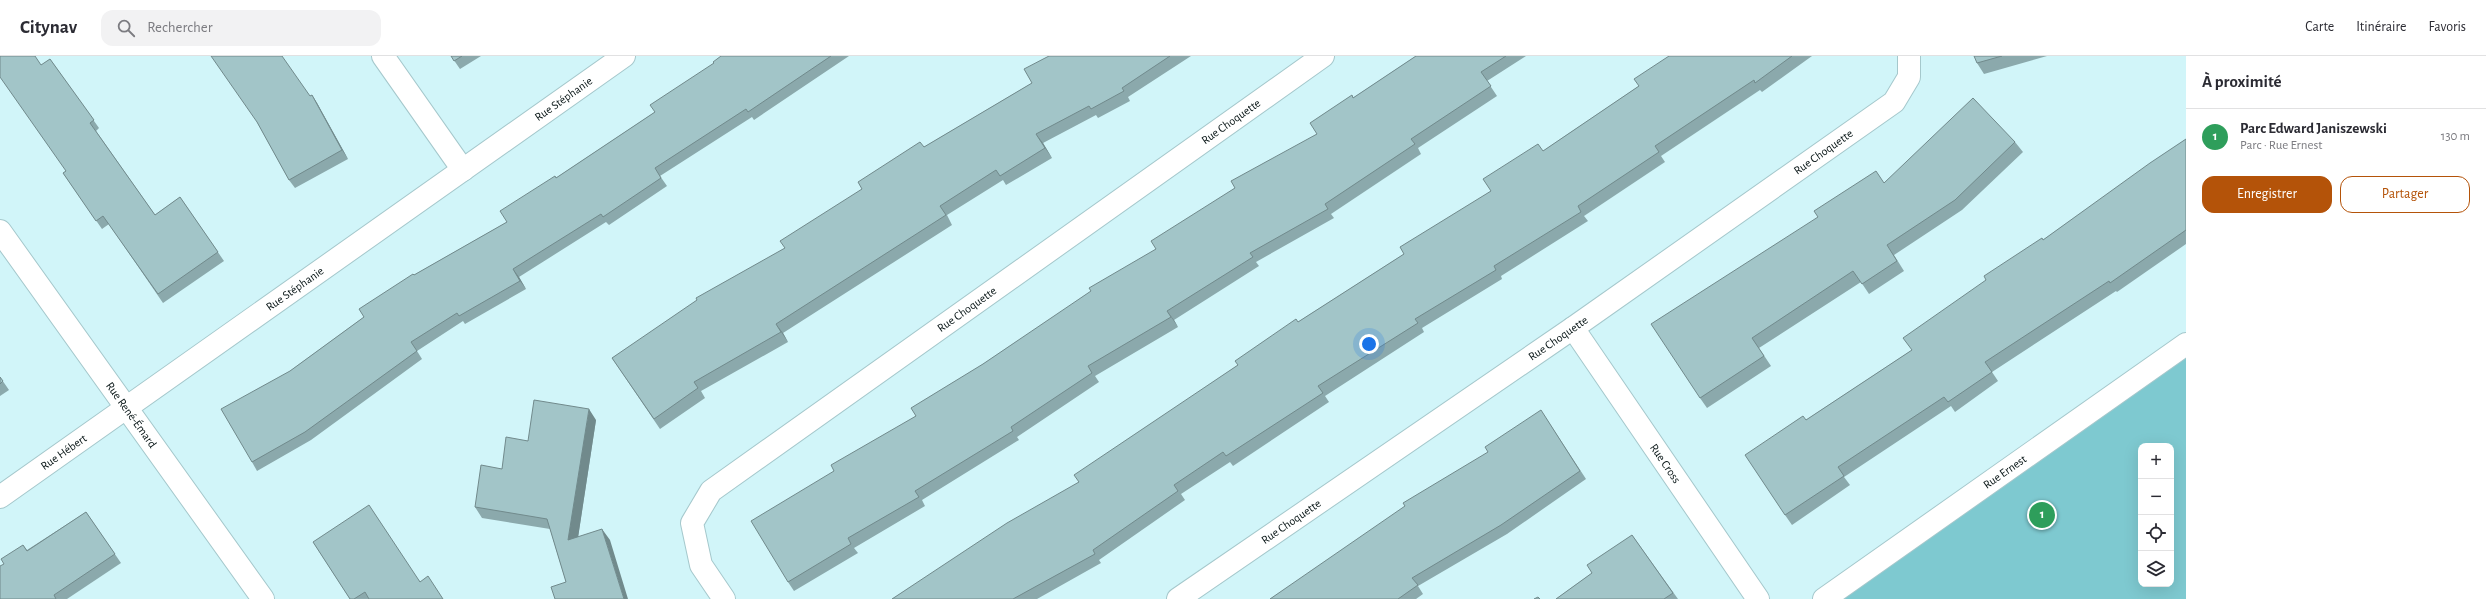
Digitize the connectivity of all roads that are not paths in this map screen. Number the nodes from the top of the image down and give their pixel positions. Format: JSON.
{"nodes":[{"id":1,"x":383,"y":56,"type":"edge"},
{"id":2,"x":624,"y":56,"type":"edge"},
{"id":3,"x":1323,"y":56,"type":"edge"},
{"id":4,"x":1909,"y":56,"type":"edge"},
{"id":5,"x":463,"y":170,"type":"junction"},
{"id":6,"x":0,"y":231,"type":"edge"},
{"id":7,"x":1573,"y":328,"type":"junction"},
{"id":8,"x":2186,"y":344,"type":"edge"},
{"id":9,"x":126,"y":407,"type":"junction"},
{"id":10,"x":0,"y":497,"type":"edge"},
{"id":11,"x":263,"y":599,"type":"edge"},
{"id":12,"x":724,"y":599,"type":"edge"},
{"id":13,"x":1178,"y":599,"type":"edge"},
{"id":14,"x":1758,"y":599,"type":"edge"},
{"id":15,"x":1824,"y":599,"type":"edge"}],
"edges":[{"from":1,"to":5,"type":"street"},
{"from":2,"to":5,"type":"street","name":"Rue Stéphanie"},
{"from":3,"to":12,"type":"street","name":"Rue Choquette"},
{"from":4,"to":7,"type":"street","name":"Rue Choquette"},
{"from":5,"to":9,"type":"street","name":"Rue Stéphanie"},
{"from":6,"to":9,"type":"street","name":"Rue René-Émard"},
{"from":7,"to":13,"type":"street","name":"Rue Choquette"},
{"from":7,"to":14,"type":"street","name":"Rue Cross"},
{"from":8,"to":15,"type":"street","name":"Rue Ernest"},
{"from":9,"to":10,"type":"street","name":"Rue Hébert"},
{"from":9,"to":11,"type":"street","name":"Rue René-Émard"}]}
